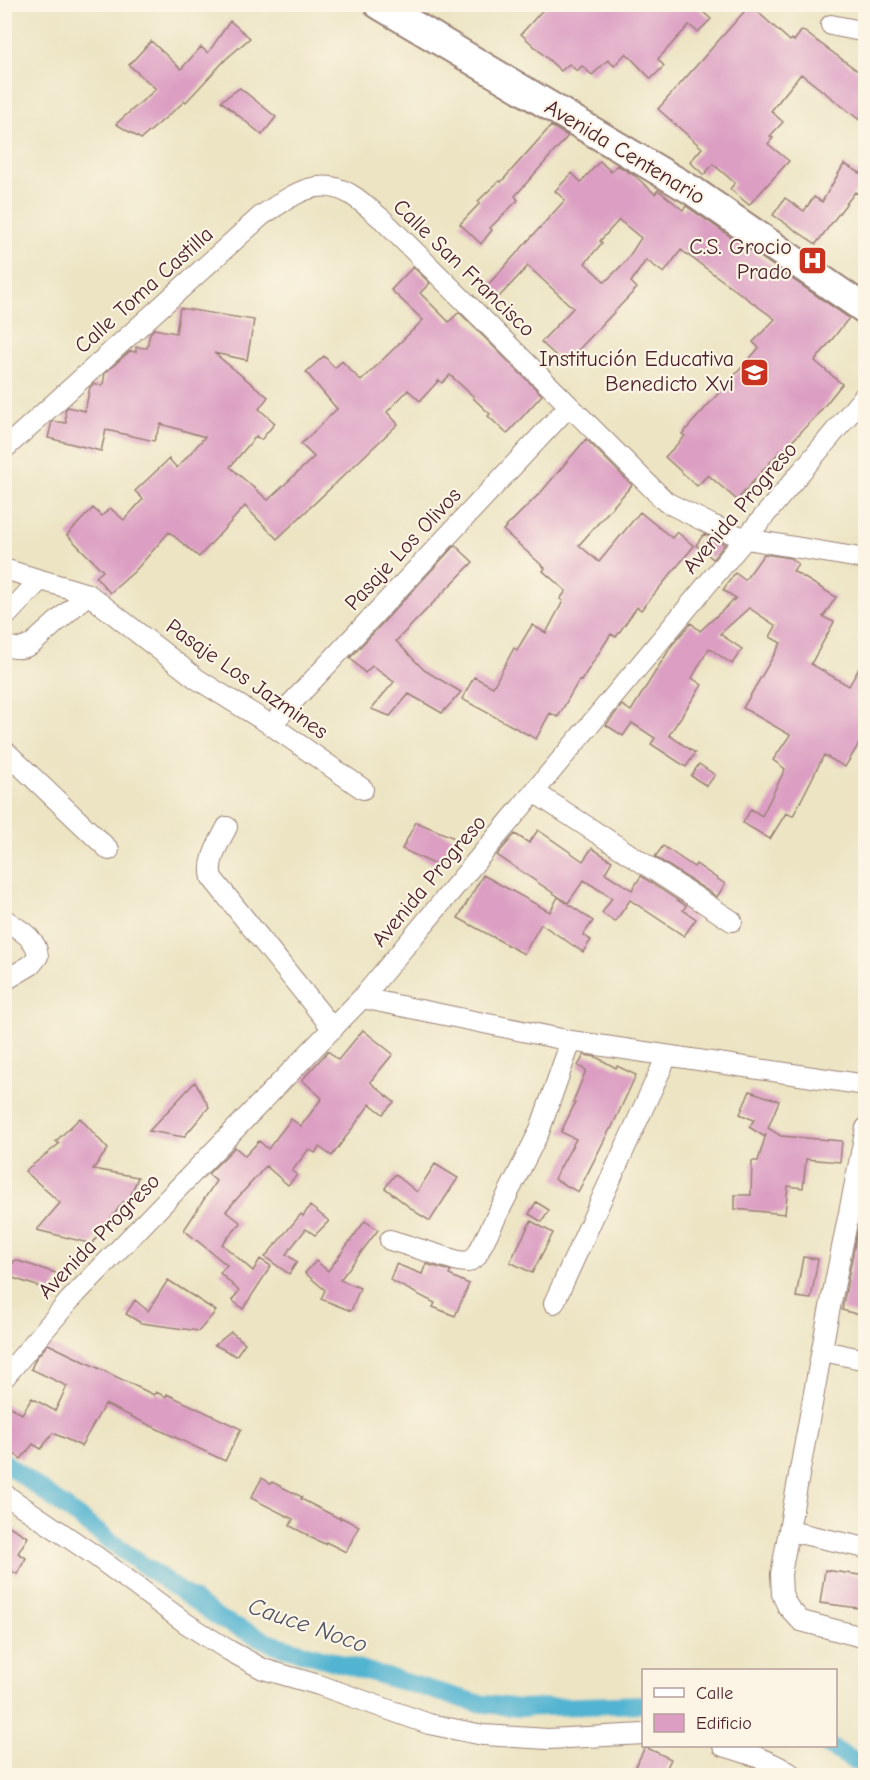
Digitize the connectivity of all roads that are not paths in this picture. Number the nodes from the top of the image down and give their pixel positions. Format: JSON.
{"nodes":[{"id":1,"x":393,"y":8,"type":"edge"},
{"id":2,"x":831,"y":25,"type":"dead end"},
{"id":3,"x":866,"y":32,"type":"edge"},
{"id":4,"x":327,"y":186,"type":"joint"},
{"id":5,"x":866,"y":310,"type":"edge"},
{"id":6,"x":866,"y":394,"type":"edge"},
{"id":7,"x":569,"y":406,"type":"junction"},
{"id":8,"x":4,"y":449,"type":"edge"},
{"id":9,"x":746,"y":539,"type":"junction"},
{"id":10,"x":866,"y":559,"type":"edge"},
{"id":11,"x":4,"y":569,"type":"edge"},
{"id":12,"x":40,"y":580,"type":"junction"},
{"id":13,"x":88,"y":594,"type":"junction"},
{"id":14,"x":4,"y":618,"type":"edge"},
{"id":15,"x":4,"y":645,"type":"edge"},
{"id":16,"x":271,"y":726,"type":"junction"},
{"id":17,"x":7,"y":758,"type":"edge"},
{"id":18,"x":363,"y":789,"type":"dead end"},
{"id":19,"x":534,"y":792,"type":"junction"},
{"id":20,"x":227,"y":827,"type":"dead end"},
{"id":21,"x":109,"y":850,"type":"dead end"},
{"id":22,"x":4,"y":919,"type":"edge"},
{"id":23,"x":732,"y":921,"type":"dead end"},
{"id":24,"x":4,"y":981,"type":"edge"},
{"id":25,"x":362,"y":998,"type":"junction"},
{"id":26,"x":333,"y":1029,"type":"junction"},
{"id":27,"x":571,"y":1041,"type":"junction"},
{"id":28,"x":667,"y":1056,"type":"junction"},
{"id":29,"x":866,"y":1085,"type":"edge"},
{"id":30,"x":866,"y":1128,"type":"edge"},
{"id":31,"x":390,"y":1240,"type":"dead end"},
{"id":32,"x":554,"y":1303,"type":"dead end"},
{"id":33,"x":823,"y":1351,"type":"junction"},
{"id":34,"x":866,"y":1360,"type":"edge"},
{"id":35,"x":4,"y":1378,"type":"edge"},
{"id":36,"x":4,"y":1494,"type":"edge"},
{"id":37,"x":789,"y":1531,"type":"junction"},
{"id":38,"x":866,"y":1548,"type":"edge"},
{"id":39,"x":866,"y":1638,"type":"edge"},
{"id":40,"x":642,"y":1734,"type":"edge"},
{"id":41,"x":727,"y":1747,"type":"edge"},
{"id":42,"x":794,"y":1776,"type":"edge"}],
"edges":[{"from":1,"to":5,"type":"main road","name":"Avenida Centenario"},
{"from":2,"to":3,"type":"street"},
{"from":4,"to":7,"type":"street","name":"Calle San Francisco"},
{"from":4,"to":8,"type":"street","name":"Calle Toma Castilla"},
{"from":6,"to":9,"type":"street","name":"Avenida Progreso"},
{"from":7,"to":9,"type":"street","name":"Calle San Francisco"},
{"from":7,"to":16,"type":"street","name":"Pasaje Los Olivos"},
{"from":9,"to":10,"type":"street","name":"Calle San Francisco"},
{"from":9,"to":19,"type":"street","name":"Avenida Progreso"},
{"from":11,"to":12,"type":"street","name":"Pasaje Los Jazmines"},
{"from":12,"to":13,"type":"street","name":"Pasaje Los Jazmines"},
{"from":12,"to":14,"type":"street"},
{"from":13,"to":15,"type":"street"},
{"from":13,"to":16,"type":"street","name":"Pasaje Los Jazmines"},
{"from":16,"to":18,"type":"street","name":"Pasaje Los Jazmines"},
{"from":17,"to":21,"type":"street"},
{"from":19,"to":23,"type":"street"},
{"from":19,"to":25,"type":"street","name":"Avenida Progreso"},
{"from":20,"to":26,"type":"street"},
{"from":22,"to":24,"type":"street"},
{"from":25,"to":26,"type":"street","name":"Avenida Progreso"},
{"from":25,"to":27,"type":"street"},
{"from":26,"to":35,"type":"street","name":"Avenida Progreso"},
{"from":27,"to":28,"type":"street"},
{"from":27,"to":31,"type":"street"},
{"from":28,"to":29,"type":"street"},
{"from":28,"to":32,"type":"street"},
{"from":30,"to":33,"type":"street"},
{"from":33,"to":34,"type":"street"},
{"from":33,"to":37,"type":"street"},
{"from":36,"to":40,"type":"street"},
{"from":37,"to":38,"type":"street"},
{"from":37,"to":39,"type":"street"},
{"from":41,"to":42,"type":"street"}]}
